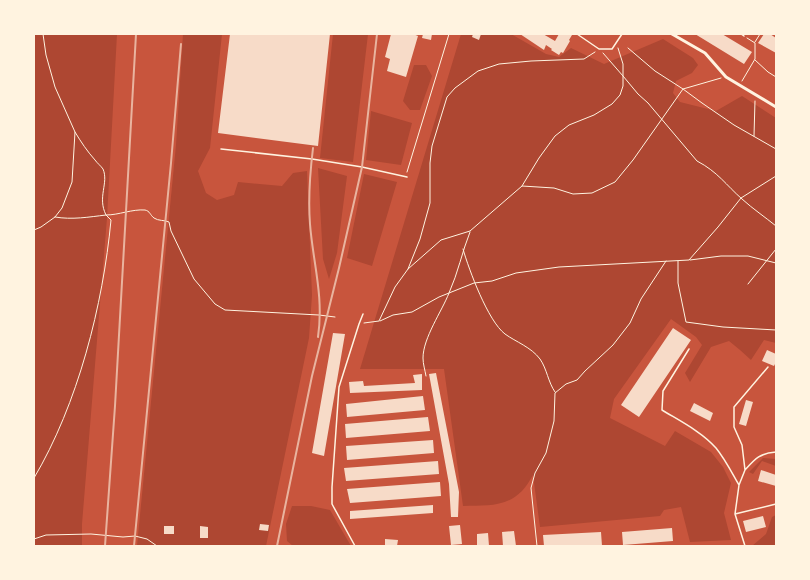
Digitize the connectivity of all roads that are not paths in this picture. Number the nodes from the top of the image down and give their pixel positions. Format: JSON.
{"nodes":[{"id":1,"x":577,"y":34,"type":"edge"},
{"id":2,"x":622,"y":34,"type":"edge"},
{"id":3,"x":672,"y":34,"type":"edge"},
{"id":4,"x":741,"y":34,"type":"edge"},
{"id":5,"x":744,"y":36,"type":"road end"},
{"id":6,"x":776,"y":107,"type":"edge"},
{"id":7,"x":221,"y":149,"type":"dead end"},
{"id":8,"x":406,"y":177,"type":"road end"},
{"id":9,"x":363,"y":314,"type":"dead end"},
{"id":10,"x":689,"y":348,"type":"dead end"},
{"id":11,"x":768,"y":367,"type":"dead end"},
{"id":12,"x":776,"y":452,"type":"edge"},
{"id":13,"x":745,"y":470,"type":"junction"},
{"id":14,"x":739,"y":485,"type":"junction"},
{"id":15,"x":776,"y":504,"type":"edge"},
{"id":16,"x":735,"y":514,"type":"junction"},
{"id":17,"x":355,"y":546,"type":"edge"},
{"id":18,"x":745,"y":546,"type":"edge"}],
"edges":[{"from":1,"to":2,"type":"lane"},
{"from":3,"to":6,"type":"street"},
{"from":4,"to":5,"type":"lane"},
{"from":7,"to":8,"type":"lane"},
{"from":9,"to":17,"type":"lane"},
{"from":10,"to":14,"type":"lane"},
{"from":11,"to":13,"type":"lane"},
{"from":12,"to":13,"type":"lane"},
{"from":13,"to":14,"type":"lane"},
{"from":14,"to":16,"type":"lane"},
{"from":15,"to":16,"type":"lane"},
{"from":16,"to":18,"type":"lane"}]}
